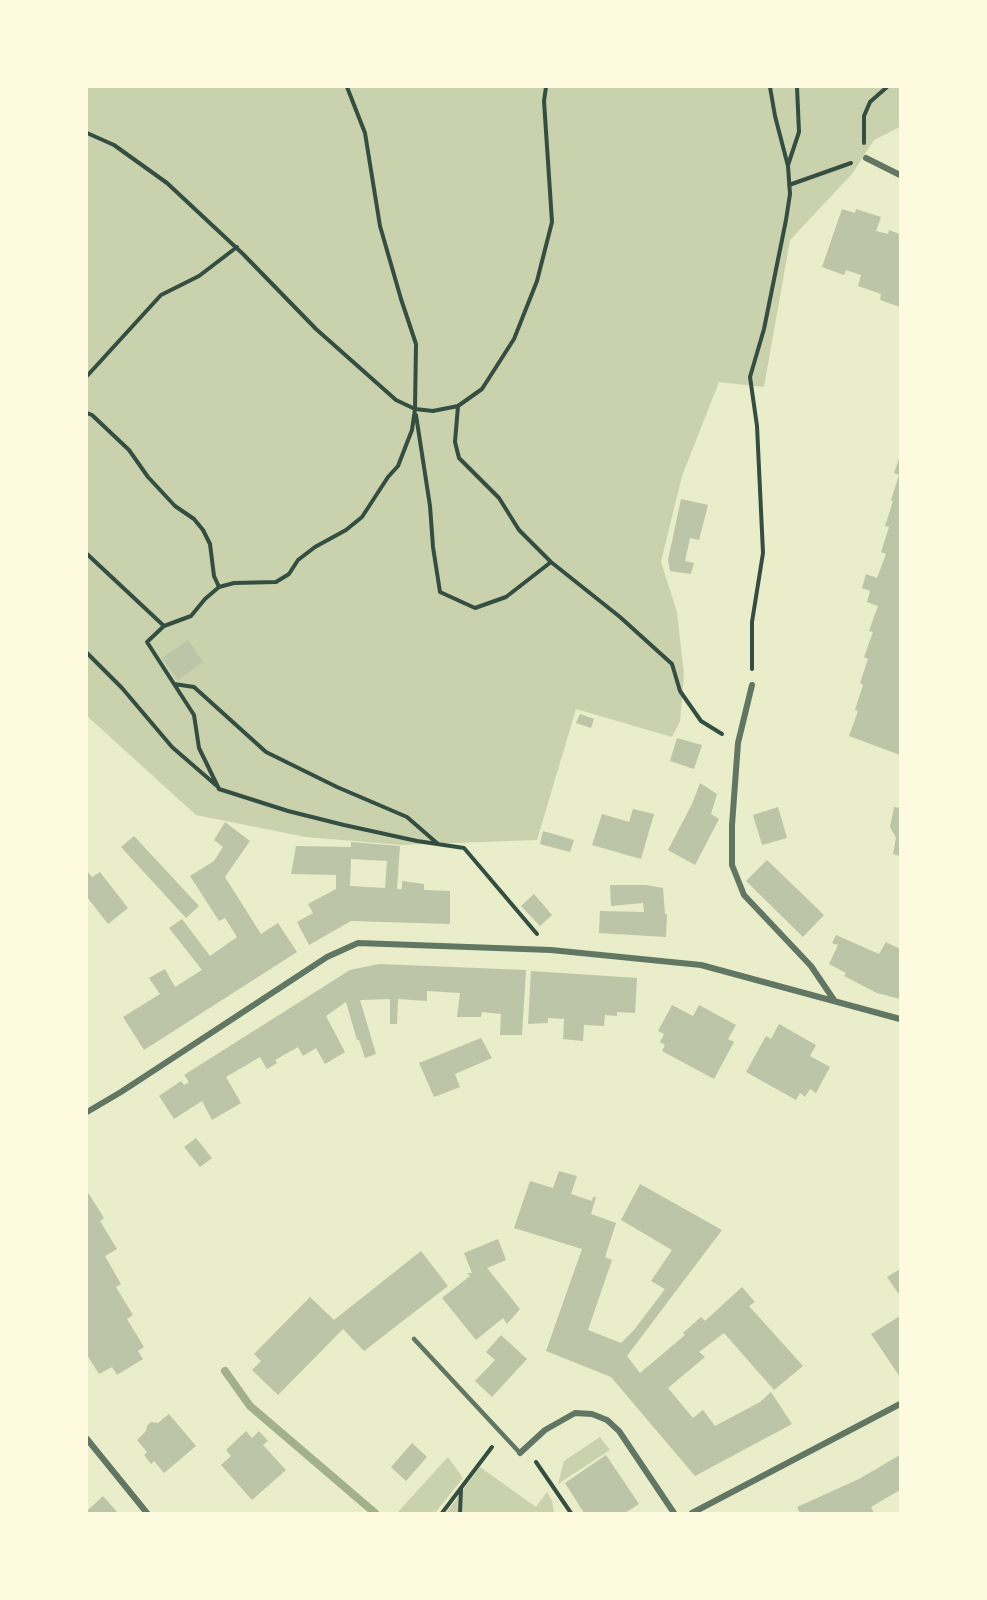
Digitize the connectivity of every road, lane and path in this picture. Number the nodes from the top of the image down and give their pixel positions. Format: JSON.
{"nodes":[{"id":1,"x":347,"y":87,"type":"edge"},
{"id":2,"x":546,"y":87,"type":"edge"},
{"id":3,"x":770,"y":87,"type":"edge"},
{"id":4,"x":797,"y":87,"type":"edge"},
{"id":5,"x":887,"y":87,"type":"edge"},
{"id":6,"x":87,"y":133,"type":"edge"},
{"id":7,"x":866,"y":158,"type":"junction"},
{"id":8,"x":788,"y":166,"type":"junction"},
{"id":9,"x":900,"y":175,"type":"edge"},
{"id":10,"x":789,"y":185,"type":"junction"},
{"id":11,"x":237,"y":248,"type":"junction"},
{"id":12,"x":87,"y":376,"type":"edge"},
{"id":13,"x":458,"y":406,"type":"junction"},
{"id":14,"x":415,"y":409,"type":"junction"},
{"id":15,"x":87,"y":413,"type":"edge"},
{"id":16,"x":87,"y":554,"type":"edge"},
{"id":17,"x":551,"y":562,"type":"junction"},
{"id":18,"x":219,"y":587,"type":"junction"},
{"id":19,"x":164,"y":626,"type":"junction"},
{"id":20,"x":87,"y":653,"type":"edge"},
{"id":21,"x":174,"y":684,"type":"junction"},
{"id":22,"x":752,"y":685,"type":"joint"},
{"id":23,"x":738,"y":743,"type":"junction"},
{"id":24,"x":219,"y":789,"type":"junction"},
{"id":25,"x":438,"y":844,"type":"junction"},
{"id":26,"x":551,"y":950,"type":"junction"},
{"id":27,"x":834,"y":1000,"type":"junction"},
{"id":28,"x":900,"y":1018,"type":"edge"},
{"id":29,"x":87,"y":1112,"type":"edge"},
{"id":30,"x":414,"y":1339,"type":"dead end"},
{"id":31,"x":900,"y":1404,"type":"edge"},
{"id":32,"x":87,"y":1439,"type":"edge"},
{"id":33,"x":523,"y":1450,"type":"junction"},
{"id":34,"x":479,"y":1464,"type":"dead end"},
{"id":35,"x":461,"y":1488,"type":"junction"},
{"id":36,"x":147,"y":1513,"type":"edge"},
{"id":37,"x":442,"y":1513,"type":"edge"},
{"id":38,"x":460,"y":1513,"type":"edge"},
{"id":39,"x":572,"y":1513,"type":"edge"},
{"id":40,"x":674,"y":1513,"type":"edge"},
{"id":41,"x":692,"y":1513,"type":"edge"}],
"edges":[{"from":1,"to":14,"type":"path"},
{"from":2,"to":13,"type":"path"},
{"from":3,"to":8,"type":"path"},
{"from":4,"to":8,"type":"path"},
{"from":5,"to":7,"type":"path"},
{"from":6,"to":11,"type":"path"},
{"from":7,"to":9,"type":"street"},
{"from":7,"to":10,"type":"path"},
{"from":8,"to":10,"type":"path"},
{"from":10,"to":22,"type":"path"},
{"from":11,"to":12,"type":"path"},
{"from":11,"to":14,"type":"path"},
{"from":13,"to":14,"type":"path"},
{"from":13,"to":17,"type":"path"},
{"from":14,"to":17,"type":"path"},
{"from":14,"to":18,"type":"path"},
{"from":15,"to":18,"type":"path"},
{"from":16,"to":19,"type":"path"},
{"from":17,"to":23,"type":"path"},
{"from":18,"to":19,"type":"path"},
{"from":19,"to":21,"type":"path"},
{"from":20,"to":24,"type":"path"},
{"from":21,"to":24,"type":"path"},
{"from":21,"to":25,"type":"path"},
{"from":22,"to":23,"type":"street"},
{"from":23,"to":27,"type":"street"},
{"from":24,"to":25,"type":"path"},
{"from":25,"to":26,"type":"path"},
{"from":26,"to":27,"type":"street"},
{"from":26,"to":29,"type":"street"},
{"from":27,"to":28,"type":"street"},
{"from":30,"to":33,"type":"lane"},
{"from":31,"to":41,"type":"street"},
{"from":32,"to":36,"type":"street"},
{"from":33,"to":39,"type":"path"},
{"from":33,"to":40,"type":"street"},
{"from":34,"to":35,"type":"path"},
{"from":35,"to":37,"type":"path"},
{"from":35,"to":38,"type":"path"}]}
